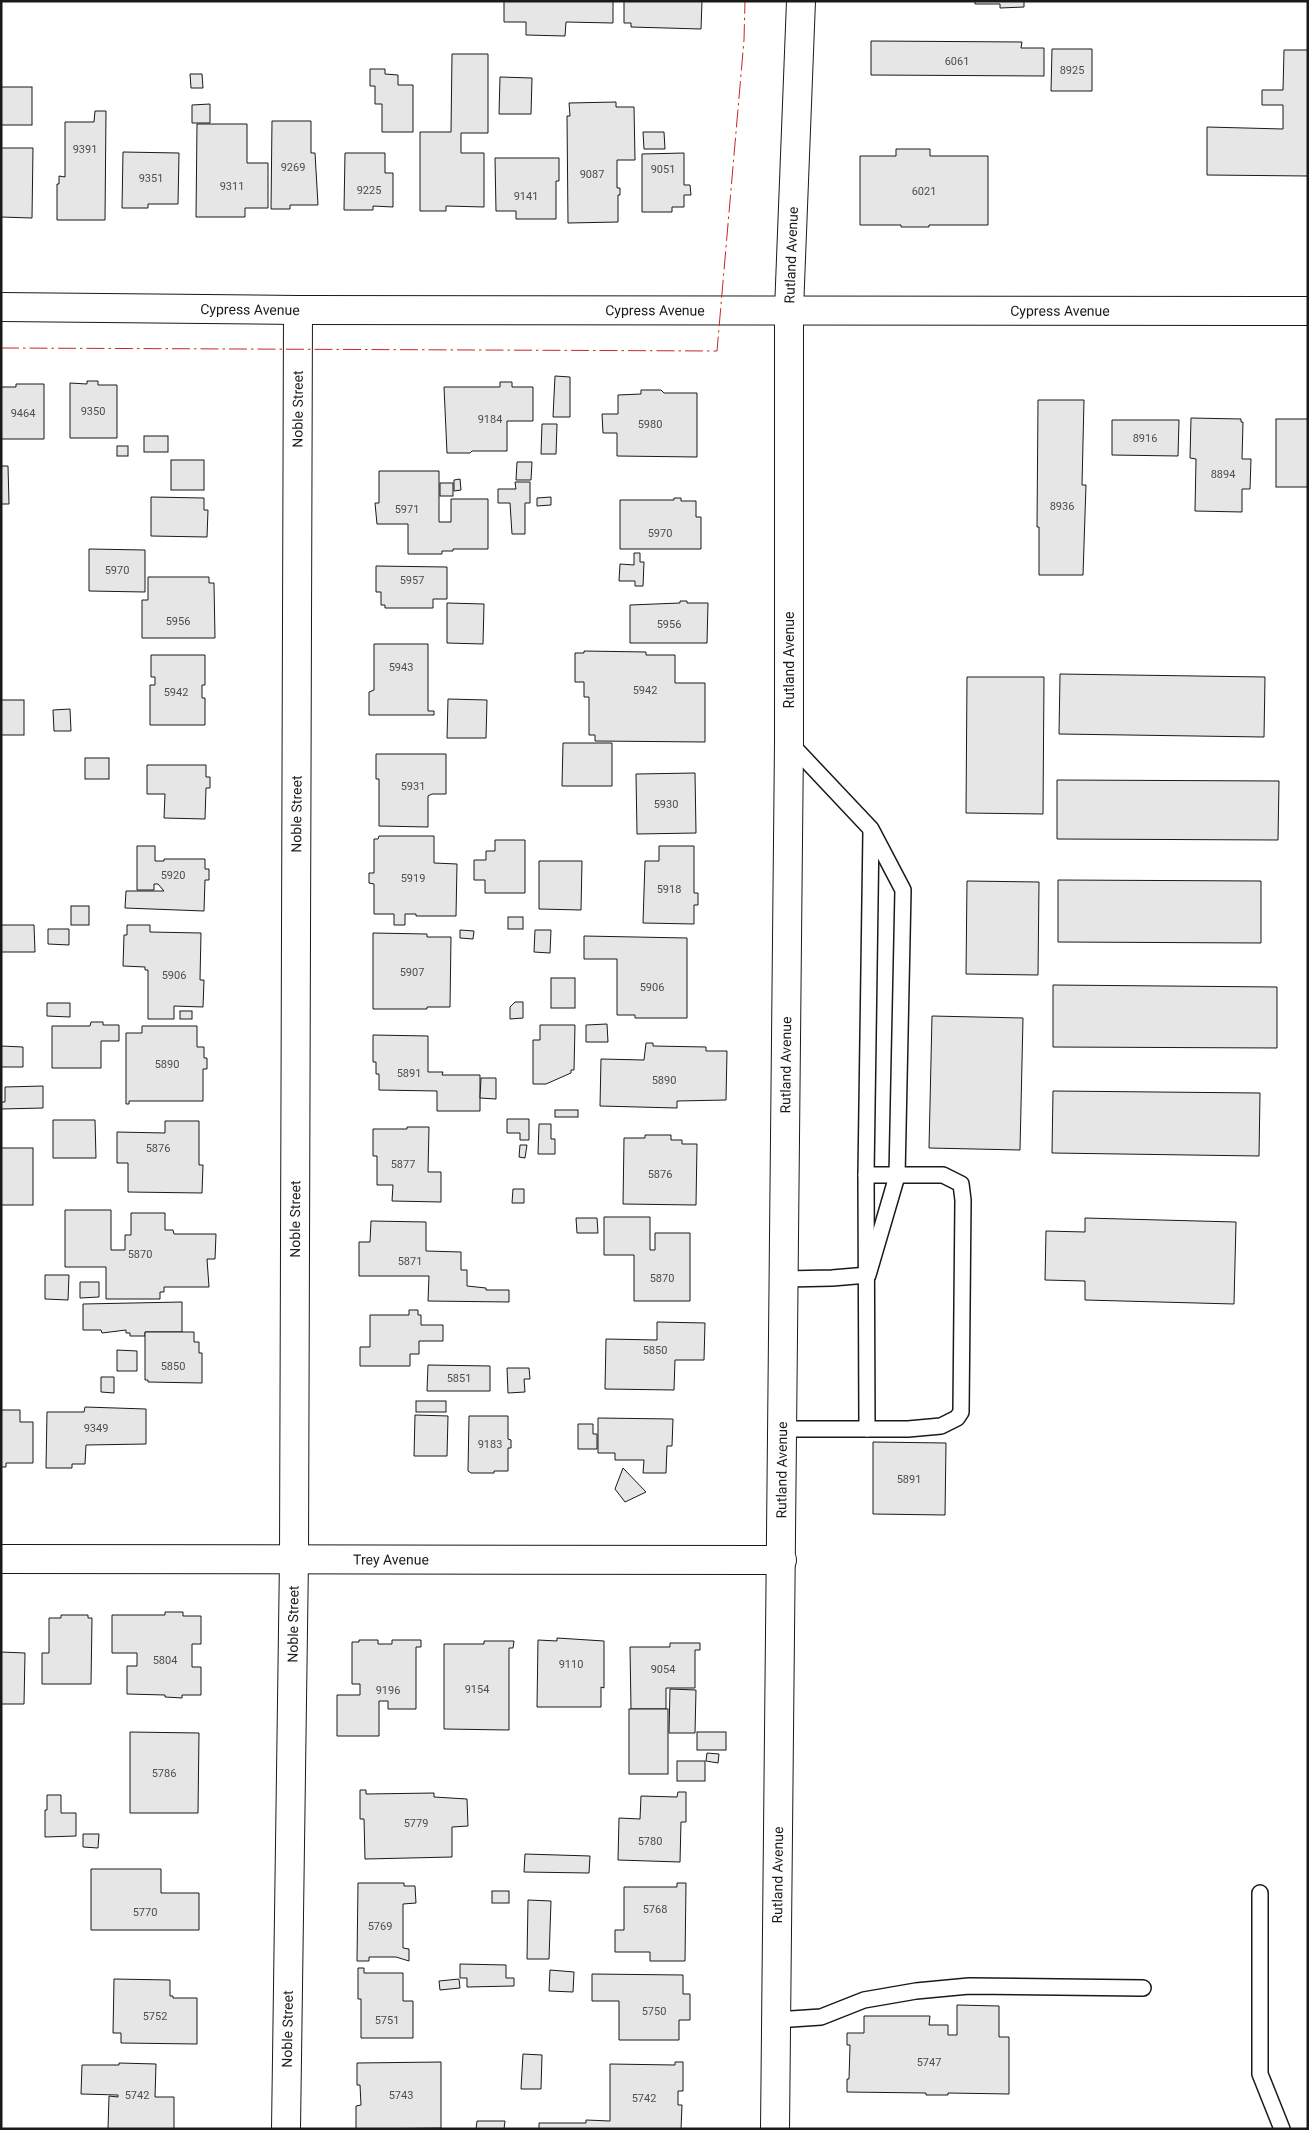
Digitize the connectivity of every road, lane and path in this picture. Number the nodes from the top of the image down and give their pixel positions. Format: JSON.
{"nodes":[{"id":1,"x":801,"y":1,"type":"edge"},
{"id":2,"x":1,"y":307,"type":"edge"},
{"id":3,"x":298,"y":310,"type":"junction"},
{"id":4,"x":790,"y":310,"type":"junction"},
{"id":5,"x":1308,"y":311,"type":"edge"},
{"id":6,"x":789,"y":742,"type":"junction"},
{"id":7,"x":871,"y":829,"type":"junction"},
{"id":8,"x":866,"y":1175,"type":"junction"},
{"id":9,"x":896,"y":1176,"type":"junction"},
{"id":10,"x":868,"y":1275,"type":"junction"},
{"id":11,"x":784,"y":1279,"type":"junction"},
{"id":12,"x":782,"y":1429,"type":"junction"},
{"id":13,"x":867,"y":1429,"type":"junction"},
{"id":14,"x":1,"y":1559,"type":"edge"},
{"id":15,"x":294,"y":1559,"type":"junction"},
{"id":16,"x":782,"y":1560,"type":"junction"},
{"id":17,"x":1260,"y":1893,"type":"dead end"},
{"id":18,"x":1143,"y":1988,"type":"dead end"},
{"id":19,"x":776,"y":2020,"type":"junction"},
{"id":20,"x":286,"y":2129,"type":"edge"},
{"id":21,"x":776,"y":2129,"type":"edge"},
{"id":22,"x":1282,"y":2129,"type":"edge"}],
"edges":[{"from":1,"to":4,"type":"street","name":"Rutland Avenue"},
{"from":2,"to":3,"type":"street","name":"Cypress Avenue"},
{"from":3,"to":4,"type":"street","name":"Cypress Avenue"},
{"from":3,"to":15,"type":"street","name":"Noble Street"},
{"from":4,"to":5,"type":"street","name":"Cypress Avenue"},
{"from":4,"to":6,"type":"street","name":"Rutland Avenue"},
{"from":6,"to":7,"type":"lane"},
{"from":6,"to":11,"type":"street","name":"Rutland Avenue"},
{"from":7,"to":8,"type":"lane"},
{"from":7,"to":9,"type":"lane"},
{"from":8,"to":9,"type":"lane"},
{"from":8,"to":10,"type":"lane"},
{"from":9,"to":10,"type":"lane"},
{"from":9,"to":13,"type":"lane"},
{"from":10,"to":11,"type":"lane"},
{"from":10,"to":13,"type":"lane"},
{"from":11,"to":12,"type":"street","name":"Rutland Avenue"},
{"from":12,"to":13,"type":"lane"},
{"from":12,"to":16,"type":"street","name":"Rutland Avenue"},
{"from":14,"to":15,"type":"street","name":"Trey Avenue"},
{"from":15,"to":16,"type":"street","name":"Trey Avenue"},
{"from":15,"to":20,"type":"street","name":"Noble Street"},
{"from":16,"to":19,"type":"street","name":"Rutland Avenue"},
{"from":17,"to":22,"type":"lane"},
{"from":18,"to":19,"type":"lane"},
{"from":19,"to":21,"type":"street","name":"Rutland Avenue"}]}
